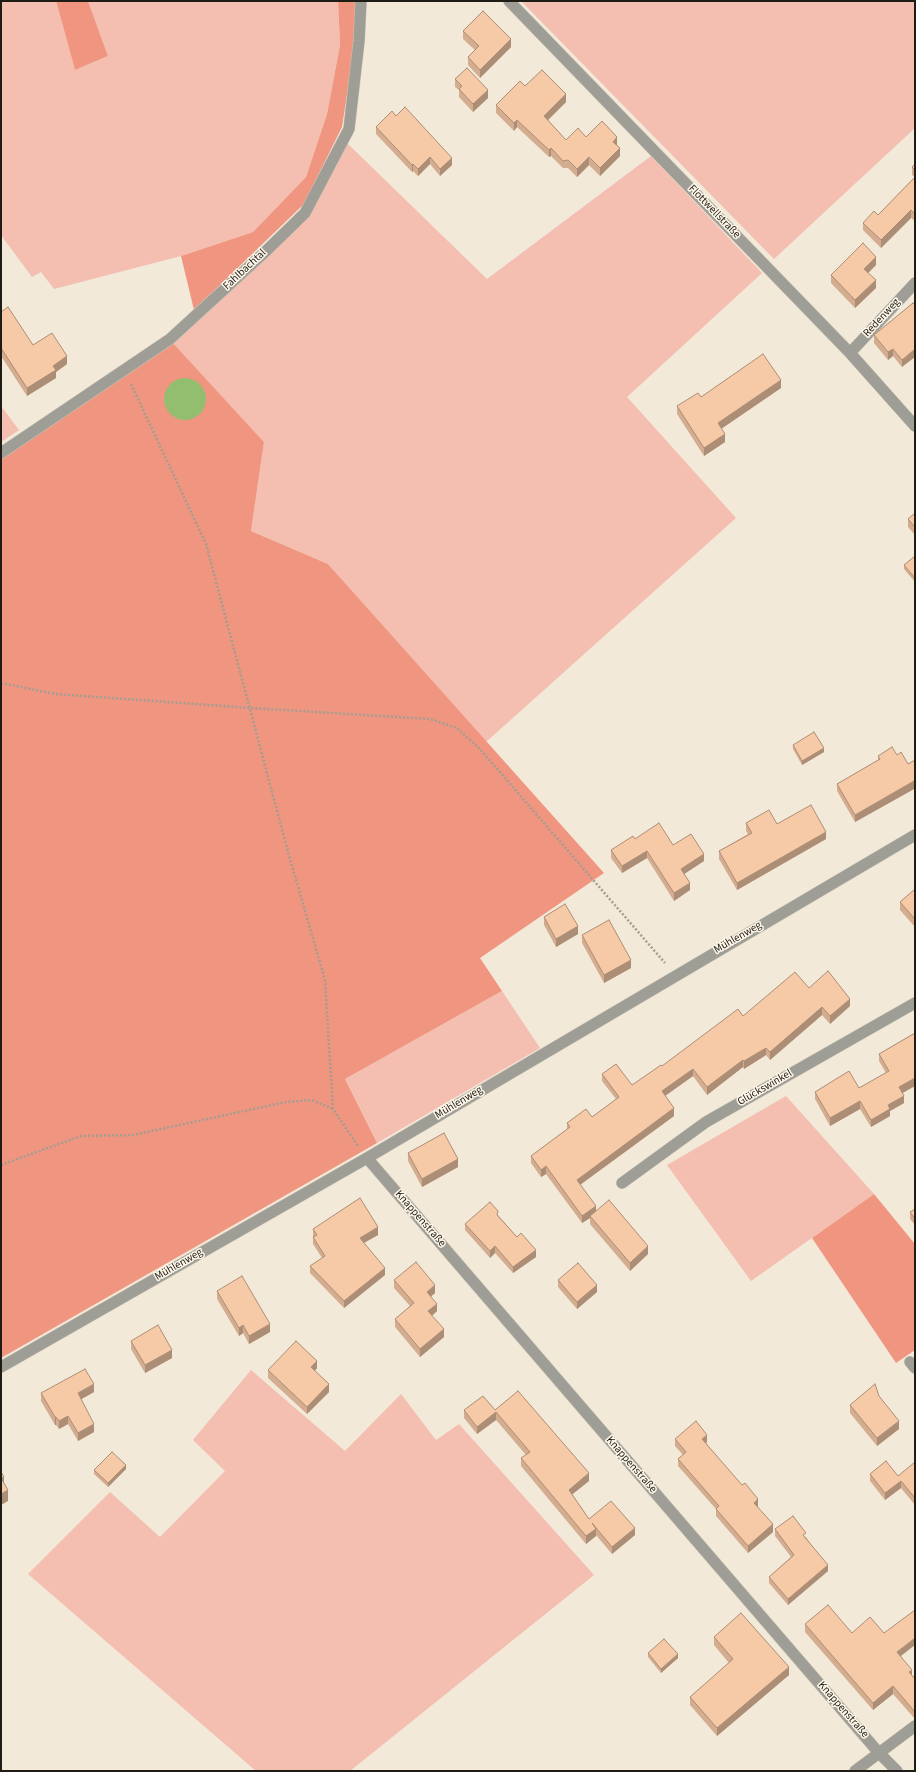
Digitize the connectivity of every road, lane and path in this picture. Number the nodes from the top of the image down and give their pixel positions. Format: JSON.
{"nodes":[{"id":1,"x":361,"y":1,"type":"edge"},
{"id":2,"x":509,"y":1,"type":"edge"},
{"id":3,"x":915,"y":283,"type":"edge"},
{"id":4,"x":850,"y":353,"type":"junction"},
{"id":5,"x":124,"y":369,"type":"junction"},
{"id":6,"x":915,"y":426,"type":"edge"},
{"id":7,"x":1,"y":453,"type":"edge"},
{"id":8,"x":1,"y":683,"type":"edge"},
{"id":9,"x":251,"y":708,"type":"junction"},
{"id":10,"x":915,"y":835,"type":"edge"},
{"id":11,"x":674,"y":976,"type":"junction"},
{"id":12,"x":915,"y":1003,"type":"edge"},
{"id":13,"x":333,"y":1109,"type":"junction"},
{"id":14,"x":367,"y":1158,"type":"junction"},
{"id":15,"x":1,"y":1165,"type":"edge"},
{"id":16,"x":622,"y":1183,"type":"dead end"},
{"id":17,"x":1,"y":1367,"type":"edge"},
{"id":18,"x":915,"y":1726,"type":"edge"},
{"id":19,"x":879,"y":1753,"type":"junction"},
{"id":20,"x":855,"y":1771,"type":"edge"},
{"id":21,"x":897,"y":1771,"type":"edge"}],
"edges":[{"from":1,"to":5,"type":"street","name":"Fahlbachtal"},
{"from":2,"to":4,"type":"street","name":"Flottwellstraße"},
{"from":3,"to":4,"type":"street","name":"Redenweg"},
{"from":4,"to":6,"type":"street","name":"Flottwellstraße"},
{"from":5,"to":7,"type":"street","name":"Fahlbachtal"},
{"from":5,"to":9,"type":"path"},
{"from":8,"to":9,"type":"path"},
{"from":9,"to":11,"type":"path"},
{"from":9,"to":13,"type":"path"},
{"from":10,"to":11,"type":"street","name":"Mühlenweg"},
{"from":11,"to":14,"type":"street","name":"Mühlenweg"},
{"from":12,"to":16,"type":"street","name":"Glückswinkel"},
{"from":13,"to":14,"type":"path"},
{"from":13,"to":15,"type":"path"},
{"from":14,"to":17,"type":"street","name":"Mühlenweg"},
{"from":14,"to":19,"type":"street","name":"Knappenstraße"},
{"from":18,"to":19,"type":"street"},
{"from":19,"to":20,"type":"street"},
{"from":19,"to":21,"type":"street","name":"Knappenstraße"}]}
